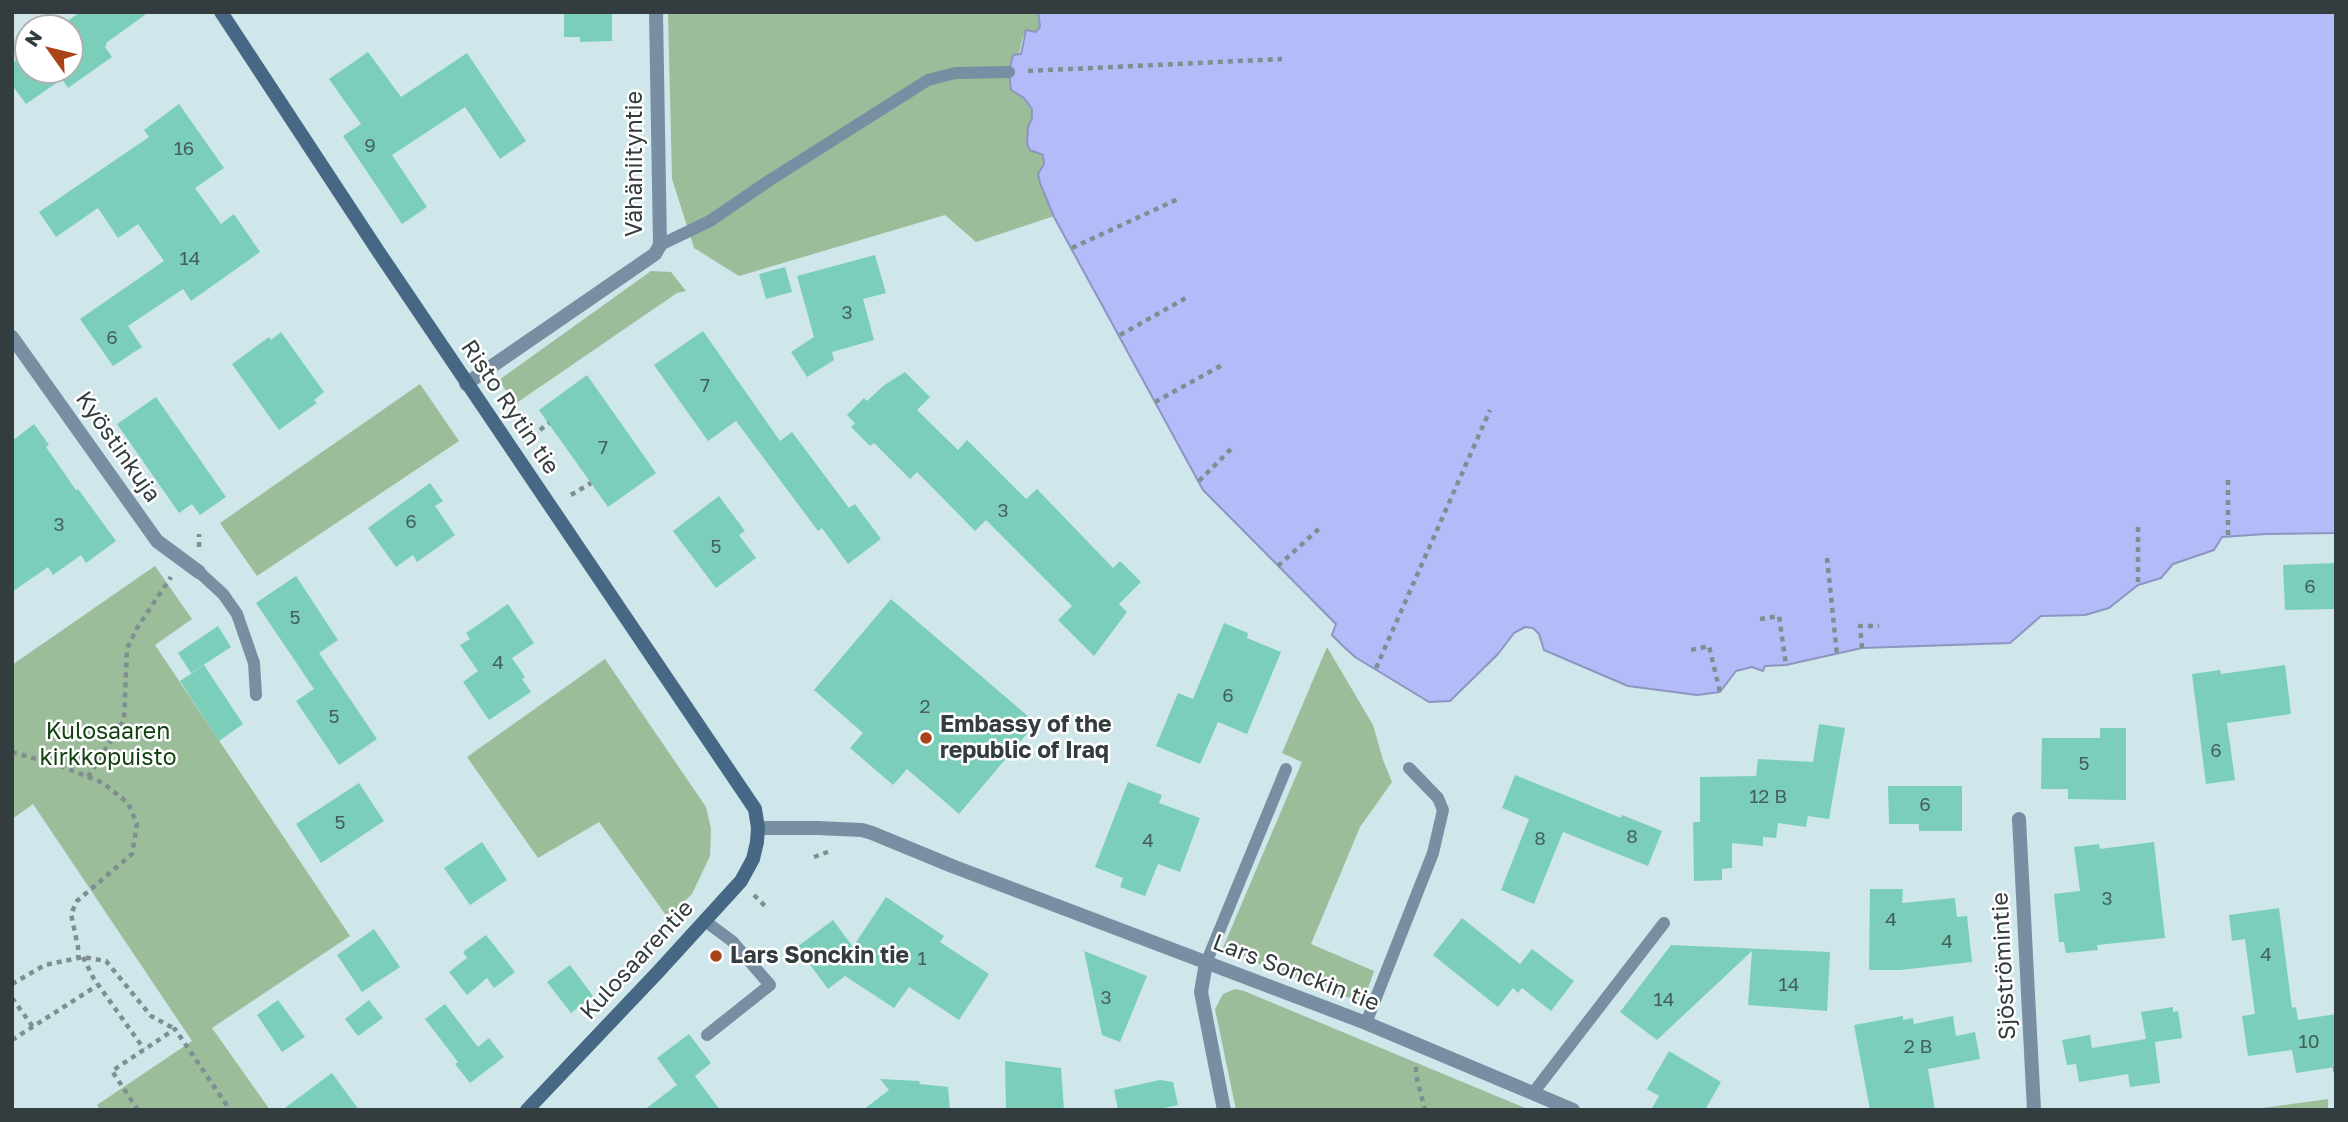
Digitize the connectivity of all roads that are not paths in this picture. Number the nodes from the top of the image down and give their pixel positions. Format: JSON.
{"nodes":[{"id":1,"x":221,"y":12,"type":"edge"},
{"id":2,"x":656,"y":12,"type":"edge"},
{"id":3,"x":1009,"y":72,"type":"dead end"},
{"id":4,"x":660,"y":245,"type":"junction"},
{"id":5,"x":12,"y":337,"type":"edge"},
{"id":6,"x":466,"y":384,"type":"junction"},
{"id":7,"x":199,"y":572,"type":"joint"},
{"id":8,"x":256,"y":695,"type":"dead end"},
{"id":9,"x":1409,"y":768,"type":"dead end"},
{"id":10,"x":1286,"y":769,"type":"dead end"},
{"id":11,"x":2019,"y":819,"type":"dead end"},
{"id":12,"x":758,"y":828,"type":"junction"},
{"id":13,"x":705,"y":921,"type":"junction"},
{"id":14,"x":1664,"y":923,"type":"dead end"},
{"id":15,"x":1206,"y":963,"type":"junction"},
{"id":16,"x":1366,"y":1023,"type":"junction"},
{"id":17,"x":708,"y":1035,"type":"dead end"},
{"id":18,"x":1533,"y":1093,"type":"junction"},
{"id":19,"x":527,"y":1110,"type":"edge"},
{"id":20,"x":1224,"y":1110,"type":"edge"},
{"id":21,"x":1573,"y":1110,"type":"edge"},
{"id":22,"x":2034,"y":1110,"type":"edge"}],
"edges":[{"from":1,"to":6,"type":"street","name":"Risto Rytin tie"},
{"from":2,"to":4,"type":"street","name":"Vähäniityntie"},
{"from":3,"to":4,"type":"lane"},
{"from":4,"to":6,"type":"street","name":"Vähäniityntie"},
{"from":5,"to":7,"type":"street","name":"Kyöstinkuja"},
{"from":6,"to":12,"type":"street","name":"Risto Rytin tie"},
{"from":7,"to":8,"type":"lane"},
{"from":9,"to":16,"type":"lane"},
{"from":10,"to":15,"type":"lane"},
{"from":11,"to":22,"type":"street","name":"Sjöströmintie"},
{"from":12,"to":13,"type":"street","name":"Kulosaarentie"},
{"from":12,"to":15,"type":"street","name":"Lars Sonckin tie"},
{"from":13,"to":17,"type":"lane"},
{"from":13,"to":19,"type":"street","name":"Kulosaarentie"},
{"from":14,"to":18,"type":"lane"},
{"from":15,"to":16,"type":"street","name":"Lars Sonckin tie"},
{"from":15,"to":20,"type":"street"},
{"from":16,"to":18,"type":"street","name":"Lars Sonckin tie"},
{"from":18,"to":21,"type":"street","name":"Lars Sonckin tie"}]}
